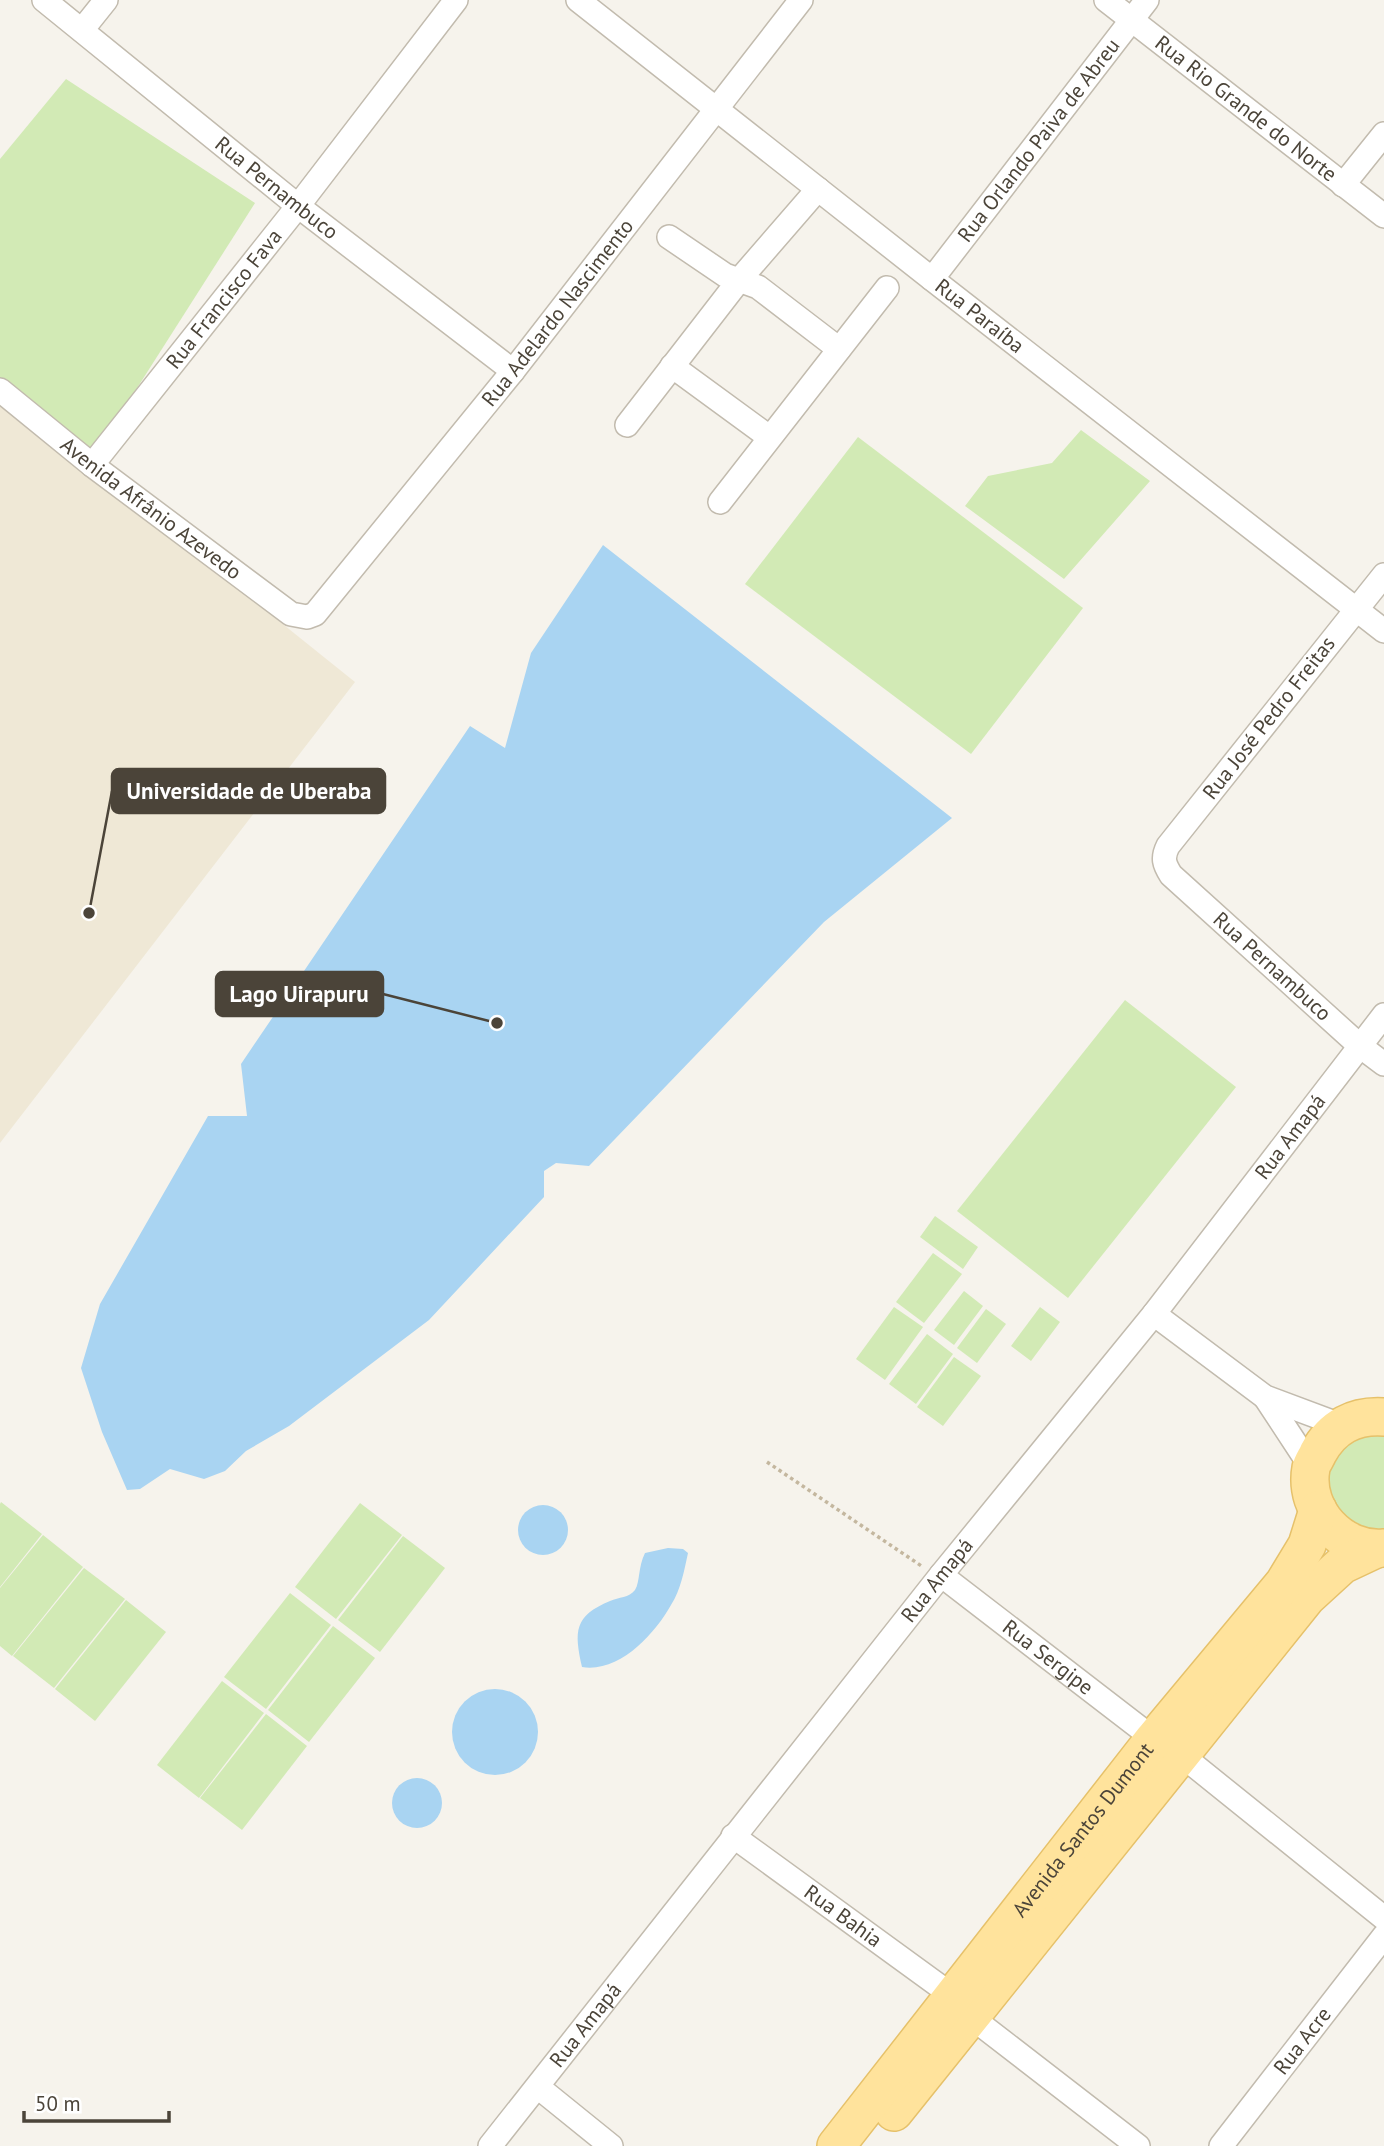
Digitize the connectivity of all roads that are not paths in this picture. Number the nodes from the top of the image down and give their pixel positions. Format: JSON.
{"nodes":[{"id":1,"x":44,"y":0,"type":"edge"},
{"id":2,"x":106,"y":0,"type":"edge"},
{"id":3,"x":456,"y":0,"type":"edge"},
{"id":4,"x":578,"y":0,"type":"edge"},
{"id":5,"x":801,"y":0,"type":"edge"},
{"id":6,"x":1106,"y":0,"type":"edge"},
{"id":7,"x":1147,"y":0,"type":"edge"},
{"id":8,"x":1131,"y":20,"type":"junction"},
{"id":9,"x":82,"y":30,"type":"junction"},
{"id":10,"x":716,"y":108,"type":"junction"},
{"id":11,"x":1384,"y":134,"type":"edge"},
{"id":12,"x":1343,"y":185,"type":"junction"},
{"id":13,"x":818,"y":189,"type":"junction"},
{"id":14,"x":298,"y":206,"type":"junction"},
{"id":15,"x":1384,"y":216,"type":"edge"},
{"id":16,"x":669,"y":237,"type":"dead end"},
{"id":17,"x":740,"y":279,"type":"junction"},
{"id":18,"x":932,"y":279,"type":"junction"},
{"id":19,"x":887,"y":288,"type":"dead end"},
{"id":20,"x":839,"y":349,"type":"junction"},
{"id":21,"x":672,"y":366,"type":"junction"},
{"id":22,"x":513,"y":371,"type":"junction"},
{"id":23,"x":0,"y":390,"type":"edge"},
{"id":24,"x":627,"y":425,"type":"dead end"},
{"id":25,"x":769,"y":437,"type":"junction"},
{"id":26,"x":92,"y":465,"type":"junction"},
{"id":27,"x":720,"y":502,"type":"dead end"},
{"id":28,"x":1384,"y":575,"type":"edge"},
{"id":29,"x":1356,"y":608,"type":"junction"},
{"id":30,"x":307,"y":617,"type":"joint"},
{"id":31,"x":1384,"y":631,"type":"edge"},
{"id":32,"x":1165,"y":866,"type":"joint"},
{"id":33,"x":1384,"y":1015,"type":"edge"},
{"id":34,"x":1360,"y":1046,"type":"junction"},
{"id":35,"x":1384,"y":1064,"type":"edge"},
{"id":36,"x":1154,"y":1314,"type":"junction"},
{"id":37,"x":1265,"y":1397,"type":"junction"},
{"id":38,"x":1370,"y":1417,"type":"edge"},
{"id":39,"x":1311,"y":1467,"type":"junction"},
{"id":40,"x":1318,"y":1510,"type":"junction"},
{"id":41,"x":1380,"y":1549,"type":"edge"},
{"id":42,"x":941,"y":1575,"type":"junction"},
{"id":43,"x":1167,"y":1746,"type":"junction"},
{"id":44,"x":733,"y":1836,"type":"junction"},
{"id":45,"x":1384,"y":1918,"type":"edge"},
{"id":46,"x":1384,"y":1936,"type":"edge"},
{"id":47,"x":962,"y":2006,"type":"junction"},
{"id":48,"x":538,"y":2087,"type":"junction"},
{"id":49,"x":490,"y":2146,"type":"edge"},
{"id":50,"x":611,"y":2146,"type":"edge"},
{"id":51,"x":836,"y":2146,"type":"edge"},
{"id":52,"x":867,"y":2146,"type":"edge"},
{"id":53,"x":1138,"y":2146,"type":"edge"},
{"id":54,"x":1221,"y":2146,"type":"edge"}],
"edges":[{"from":1,"to":9,"type":"street","name":"Rua Pernambuco"},
{"from":2,"to":9,"type":"street"},
{"from":3,"to":14,"type":"street","name":"Rua Francisco Fava"},
{"from":4,"to":10,"type":"street","name":"Rua Paraíba"},
{"from":5,"to":10,"type":"street","name":"Rua Adelardo Nascimento"},
{"from":6,"to":8,"type":"street","name":"Rua Rio Grande do Norte"},
{"from":7,"to":8,"type":"street","name":"Rua Orlando Paiva de Abreu"},
{"from":8,"to":12,"type":"street","name":"Rua Rio Grande do Norte"},
{"from":8,"to":18,"type":"street","name":"Rua Orlando Paiva de Abreu"},
{"from":9,"to":14,"type":"street","name":"Rua Pernambuco"},
{"from":10,"to":13,"type":"street","name":"Rua Paraíba"},
{"from":10,"to":22,"type":"street","name":"Rua Adelardo Nascimento"},
{"from":11,"to":12,"type":"street"},
{"from":12,"to":15,"type":"street","name":"Rua Rio Grande do Norte"},
{"from":13,"to":17,"type":"street"},
{"from":13,"to":18,"type":"street","name":"Rua Paraíba"},
{"from":14,"to":22,"type":"street","name":"Rua Pernambuco"},
{"from":14,"to":26,"type":"street","name":"Rua Francisco Fava"},
{"from":16,"to":17,"type":"street"},
{"from":17,"to":20,"type":"street"},
{"from":17,"to":21,"type":"street"},
{"from":18,"to":29,"type":"street","name":"Rua Paraíba"},
{"from":19,"to":20,"type":"street"},
{"from":20,"to":25,"type":"street"},
{"from":21,"to":24,"type":"street"},
{"from":21,"to":25,"type":"street"},
{"from":22,"to":30,"type":"street","name":"Rua Adelardo Nascimento"},
{"from":23,"to":26,"type":"street","name":"Avenida Afrânio Azevedo"},
{"from":25,"to":27,"type":"street"},
{"from":26,"to":30,"type":"street","name":"Avenida Afrânio Azevedo"},
{"from":28,"to":29,"type":"street","name":"Rua José Pedro Freitas"},
{"from":29,"to":31,"type":"street","name":"Rua Paraíba"},
{"from":29,"to":32,"type":"street","name":"Rua José Pedro Freitas"},
{"from":32,"to":34,"type":"street","name":"Rua Pernambuco"},
{"from":33,"to":34,"type":"street","name":"Rua Amapá"},
{"from":34,"to":35,"type":"street","name":"Rua Pernambuco"},
{"from":34,"to":36,"type":"street","name":"Rua Amapá"},
{"from":36,"to":37,"type":"street"},
{"from":36,"to":42,"type":"street","name":"Rua Amapá"},
{"from":37,"to":38,"type":"street"},
{"from":37,"to":39,"type":"street"},
{"from":38,"to":39,"type":"main road"},
{"from":39,"to":40,"type":"main road","name":"Avenida Santos Dumont"},
{"from":40,"to":41,"type":"main road","name":"Avenida Santos Dumont"},
{"from":40,"to":43,"type":"main road","name":"Avenida Santos Dumont"},
{"from":41,"to":43,"type":"main road","name":"Avenida Santos Dumont"},
{"from":42,"to":43,"type":"street","name":"Rua Sergipe"},
{"from":42,"to":44,"type":"street","name":"Rua Amapá"},
{"from":43,"to":45,"type":"street","name":"Rua Sergipe"},
{"from":43,"to":47,"type":"main road","name":"Avenida Santos Dumont"},
{"from":44,"to":47,"type":"street","name":"Rua Bahia"},
{"from":44,"to":48,"type":"street","name":"Rua Amapá"},
{"from":46,"to":54,"type":"street","name":"Rua Acre"},
{"from":47,"to":51,"type":"main road","name":"Avenida Santos Dumont"},
{"from":47,"to":52,"type":"main road","name":"Avenida Santos Dumont"},
{"from":47,"to":53,"type":"street","name":"Rua Bahia"},
{"from":48,"to":49,"type":"street","name":"Rua Amapá"},
{"from":48,"to":50,"type":"street"}]}
